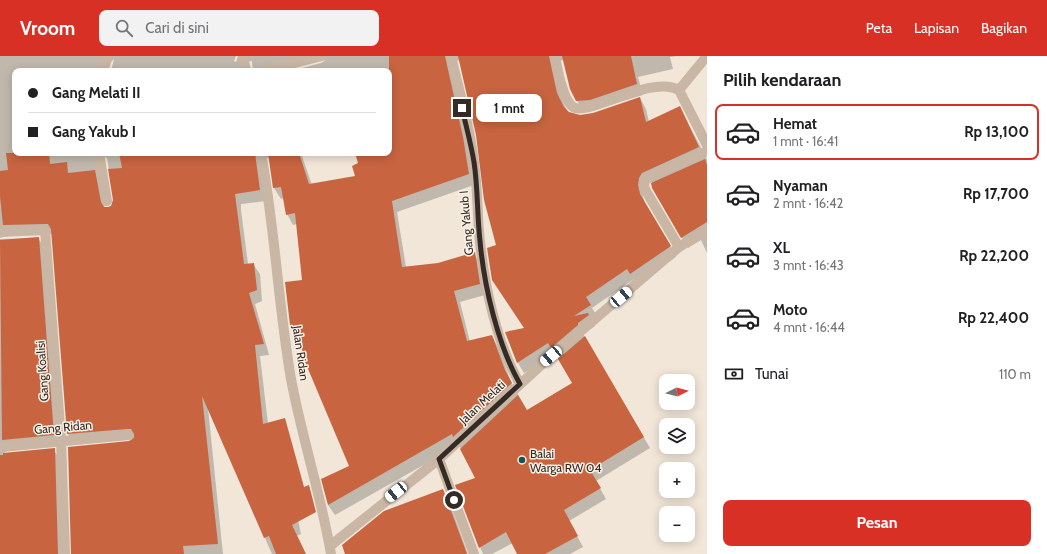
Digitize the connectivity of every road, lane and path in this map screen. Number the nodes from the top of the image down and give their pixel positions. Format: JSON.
{"nodes":[{"id":1,"x":108,"y":56,"type":"edge"},
{"id":2,"x":243,"y":56,"type":"edge"},
{"id":3,"x":319,"y":56,"type":"edge"},
{"id":4,"x":451,"y":56,"type":"edge"},
{"id":5,"x":555,"y":56,"type":"edge"},
{"id":6,"x":707,"y":56,"type":"edge"},
{"id":7,"x":104,"y":68,"type":"edge"},
{"id":8,"x":245,"y":68,"type":"edge"},
{"id":9,"x":273,"y":68,"type":"edge"},
{"id":10,"x":679,"y":90,"type":"junction"},
{"id":11,"x":707,"y":145,"type":"edge"},
{"id":12,"x":707,"y":152,"type":"edge"},
{"id":13,"x":99,"y":156,"type":"edge"},
{"id":14,"x":262,"y":156,"type":"edge"},
{"id":15,"x":106,"y":201,"type":"dead end"},
{"id":16,"x":707,"y":230,"type":"edge"},
{"id":17,"x":0,"y":232,"type":"edge"},
{"id":18,"x":679,"y":248,"type":"junction"},
{"id":19,"x":520,"y":384,"type":"junction"},
{"id":20,"x":128,"y":435,"type":"dead end"},
{"id":21,"x":60,"y":440,"type":"junction"},
{"id":22,"x":1,"y":447,"type":"edge"},
{"id":23,"x":439,"y":459,"type":"junction"},
{"id":24,"x":330,"y":550,"type":"edge"},
{"id":25,"x":65,"y":554,"type":"edge"},
{"id":26,"x":474,"y":554,"type":"edge"}],
"edges":[{"from":1,"to":7,"type":"street"},
{"from":2,"to":8,"type":"street"},
{"from":3,"to":9,"type":"street"},
{"from":4,"to":19,"type":"street","name":"Gang Yakub I"},
{"from":5,"to":10,"type":"street"},
{"from":6,"to":10,"type":"street"},
{"from":10,"to":11,"type":"street"},
{"from":12,"to":18,"type":"street"},
{"from":13,"to":15,"type":"street"},
{"from":14,"to":24,"type":"street","name":"Jalan Ridan"},
{"from":16,"to":18,"type":"street","name":"Jalan Melati"},
{"from":17,"to":21,"type":"street","name":"Gang Koalisi"},
{"from":18,"to":19,"type":"street","name":"Jalan Melati"},
{"from":19,"to":23,"type":"street","name":"Jalan Melati"},
{"from":20,"to":21,"type":"street","name":"Gang Ridan"},
{"from":21,"to":22,"type":"street","name":"Gang Ridan"},
{"from":21,"to":25,"type":"street","name":"Gang Koalisi"},
{"from":23,"to":24,"type":"street","name":"Jalan Melati"},
{"from":23,"to":26,"type":"street"}]}
